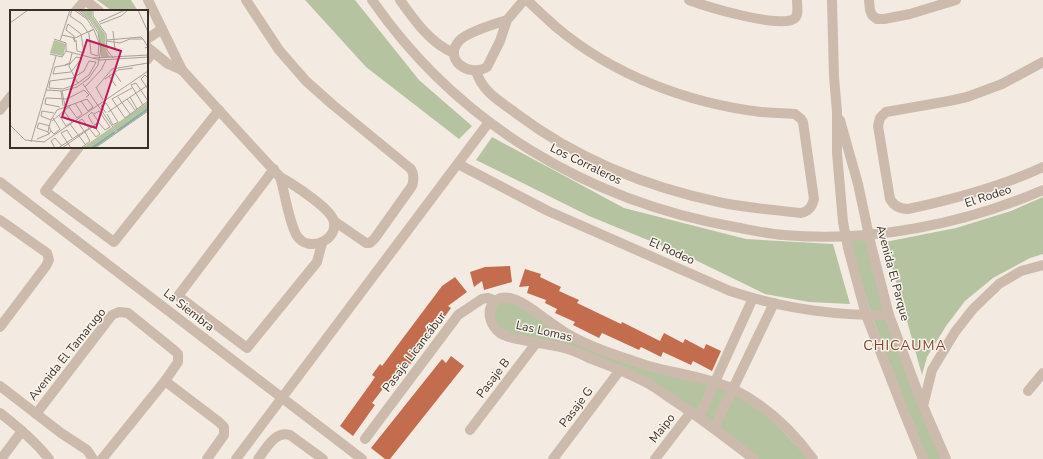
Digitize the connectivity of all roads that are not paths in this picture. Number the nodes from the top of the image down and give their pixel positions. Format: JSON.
{"nodes":[{"id":1,"x":85,"y":0,"type":"edge"},
{"id":2,"x":148,"y":0,"type":"edge"},
{"id":3,"x":246,"y":0,"type":"edge"},
{"id":4,"x":372,"y":0,"type":"edge"},
{"id":5,"x":400,"y":0,"type":"edge"},
{"id":6,"x":525,"y":0,"type":"edge"},
{"id":7,"x":689,"y":0,"type":"edge"},
{"id":8,"x":797,"y":0,"type":"edge"},
{"id":9,"x":832,"y":0,"type":"edge"},
{"id":10,"x":869,"y":0,"type":"edge"},
{"id":11,"x":956,"y":0,"type":"edge"},
{"id":12,"x":77,"y":10,"type":"edge"},
{"id":13,"x":99,"y":10,"type":"edge"},
{"id":14,"x":507,"y":20,"type":"junction"},
{"id":15,"x":162,"y":29,"type":"junction"},
{"id":16,"x":148,"y":37,"type":"edge"},
{"id":17,"x":149,"y":53,"type":"edge"},
{"id":18,"x":454,"y":53,"type":"junction"},
{"id":19,"x":1043,"y":62,"type":"edge"},
{"id":20,"x":182,"y":70,"type":"junction"},
{"id":21,"x":476,"y":72,"type":"junction"},
{"id":22,"x":10,"y":97,"type":"edge"},
{"id":23,"x":0,"y":110,"type":"edge"},
{"id":24,"x":219,"y":110,"type":"junction"},
{"id":25,"x":837,"y":112,"type":"junction"},
{"id":26,"x":489,"y":122,"type":"junction"},
{"id":27,"x":78,"y":148,"type":"edge"},
{"id":28,"x":458,"y":164,"type":"junction"},
{"id":29,"x":1043,"y":167,"type":"edge"},
{"id":30,"x":277,"y":173,"type":"junction"},
{"id":31,"x":0,"y":182,"type":"edge"},
{"id":32,"x":1043,"y":190,"type":"edge"},
{"id":33,"x":0,"y":220,"type":"edge"},
{"id":34,"x":334,"y":221,"type":"junction"},
{"id":35,"x":869,"y":234,"type":"junction"},
{"id":36,"x":846,"y":236,"type":"junction"},
{"id":37,"x":322,"y":243,"type":"junction"},
{"id":38,"x":1043,"y":265,"type":"edge"},
{"id":39,"x":753,"y":298,"type":"junction"},
{"id":40,"x":496,"y":301,"type":"junction"},
{"id":41,"x":774,"y":303,"type":"junction"},
{"id":42,"x":866,"y":315,"type":"junction"},
{"id":43,"x":889,"y":315,"type":"junction"},
{"id":44,"x":0,"y":327,"type":"edge"},
{"id":45,"x":537,"y":342,"type":"junction"},
{"id":46,"x":594,"y":347,"type":"junction"},
{"id":47,"x":590,"y":358,"type":"junction"},
{"id":48,"x":620,"y":370,"type":"junction"},
{"id":49,"x":1043,"y":373,"type":"edge"},
{"id":50,"x":165,"y":381,"type":"junction"},
{"id":51,"x":715,"y":382,"type":"junction"},
{"id":52,"x":0,"y":386,"type":"edge"},
{"id":53,"x":733,"y":389,"type":"junction"},
{"id":54,"x":1028,"y":391,"type":"dead end"},
{"id":55,"x":282,"y":398,"type":"junction"},
{"id":56,"x":923,"y":406,"type":"junction"},
{"id":57,"x":0,"y":413,"type":"edge"},
{"id":58,"x":36,"y":414,"type":"junction"},
{"id":59,"x":695,"y":415,"type":"junction"},
{"id":60,"x":714,"y":428,"type":"junction"},
{"id":61,"x":470,"y":430,"type":"dead end"},
{"id":62,"x":22,"y":431,"type":"junction"},
{"id":63,"x":366,"y":439,"type":"dead end"},
{"id":64,"x":1,"y":459,"type":"edge"},
{"id":65,"x":49,"y":459,"type":"edge"},
{"id":66,"x":93,"y":459,"type":"edge"},
{"id":67,"x":102,"y":459,"type":"edge"},
{"id":68,"x":207,"y":459,"type":"edge"},
{"id":69,"x":236,"y":459,"type":"edge"},
{"id":70,"x":258,"y":459,"type":"edge"},
{"id":71,"x":323,"y":459,"type":"edge"},
{"id":72,"x":362,"y":459,"type":"edge"},
{"id":73,"x":553,"y":459,"type":"edge"},
{"id":74,"x":655,"y":459,"type":"edge"},
{"id":75,"x":754,"y":459,"type":"edge"},
{"id":76,"x":812,"y":459,"type":"edge"},
{"id":77,"x":923,"y":459,"type":"edge"},
{"id":78,"x":946,"y":459,"type":"edge"}],
"edges":[{"from":1,"to":12,"type":"street"},
{"from":1,"to":13,"type":"street"},
{"from":2,"to":15,"type":"street"},
{"from":3,"to":34,"type":"street"},
{"from":4,"to":26,"type":"street","name":"Los Corraleros"},
{"from":5,"to":18,"type":"street"},
{"from":6,"to":14,"type":"street"},
{"from":6,"to":21,"type":"street"},
{"from":7,"to":8,"type":"street"},
{"from":9,"to":25,"type":"street","name":"Avenida El Parque"},
{"from":10,"to":11,"type":"street"},
{"from":14,"to":18,"type":"street"},
{"from":14,"to":21,"type":"street"},
{"from":15,"to":16,"type":"street"},
{"from":15,"to":20,"type":"street"},
{"from":17,"to":20,"type":"street"},
{"from":18,"to":21,"type":"street"},
{"from":19,"to":29,"type":"street"},
{"from":20,"to":24,"type":"street"},
{"from":22,"to":23,"type":"street"},
{"from":24,"to":27,"type":"street"},
{"from":24,"to":30,"type":"street"},
{"from":25,"to":35,"type":"street","name":"Avenida El Parque"},
{"from":25,"to":36,"type":"street","name":"Avenida El Parque"},
{"from":26,"to":28,"type":"street"},
{"from":26,"to":36,"type":"street","name":"Los Corraleros"},
{"from":28,"to":39,"type":"street","name":"El Rodeo"},
{"from":28,"to":55,"type":"street"},
{"from":30,"to":34,"type":"street"},
{"from":30,"to":37,"type":"street"},
{"from":30,"to":37,"type":"street"},
{"from":31,"to":55,"type":"street","name":"La Siembra"},
{"from":32,"to":35,"type":"street","name":"El Rodeo"},
{"from":33,"to":44,"type":"street"},
{"from":34,"to":37,"type":"street"},
{"from":35,"to":36,"type":"street","name":"El Rodeo"},
{"from":35,"to":43,"type":"street","name":"Avenida El Parque"},
{"from":36,"to":42,"type":"street","name":"Avenida El Parque"},
{"from":38,"to":56,"type":"street"},
{"from":39,"to":41,"type":"street","name":"El Rodeo"},
{"from":39,"to":51,"type":"street"},
{"from":40,"to":45,"type":"street","name":"Las Lomas"},
{"from":40,"to":46,"type":"street","name":"Las Lomas"},
{"from":40,"to":63,"type":"street","name":"Pasaje Licancábur"},
{"from":41,"to":42,"type":"street","name":"El Rodeo"},
{"from":41,"to":53,"type":"street"},
{"from":42,"to":43,"type":"street","name":"El Rodeo"},
{"from":42,"to":77,"type":"street","name":"Avenida El Parque"},
{"from":43,"to":56,"type":"street","name":"Avenida El Parque"},
{"from":45,"to":47,"type":"street","name":"Las Lomas"},
{"from":45,"to":61,"type":"street","name":"Pasaje B"},
{"from":46,"to":47,"type":"street"},
{"from":46,"to":51,"type":"street","name":"Las Lomas"},
{"from":47,"to":48,"type":"street","name":"Las Lomas"},
{"from":48,"to":59,"type":"street","name":"Las Lomas"},
{"from":48,"to":73,"type":"street","name":"Pasaje G"},
{"from":49,"to":54,"type":"street"},
{"from":50,"to":58,"type":"street","name":"Avenida El Tamarugo"},
{"from":50,"to":67,"type":"street"},
{"from":50,"to":68,"type":"street"},
{"from":51,"to":53,"type":"street","name":"Las Lomas"},
{"from":51,"to":59,"type":"street"},
{"from":52,"to":58,"type":"street"},
{"from":53,"to":60,"type":"street"},
{"from":53,"to":76,"type":"street","name":"Las Lomas"},
{"from":55,"to":69,"type":"street"},
{"from":55,"to":72,"type":"street","name":"La Siembra"},
{"from":56,"to":78,"type":"street","name":"Avenida El Parque"},
{"from":57,"to":62,"type":"street"},
{"from":58,"to":66,"type":"street"},
{"from":59,"to":60,"type":"street","name":"Las Lomas"},
{"from":59,"to":74,"type":"street","name":"Maipo"},
{"from":60,"to":75,"type":"street","name":"Las Lomas"},
{"from":62,"to":64,"type":"street"},
{"from":62,"to":65,"type":"street"},
{"from":70,"to":71,"type":"street"}]}
